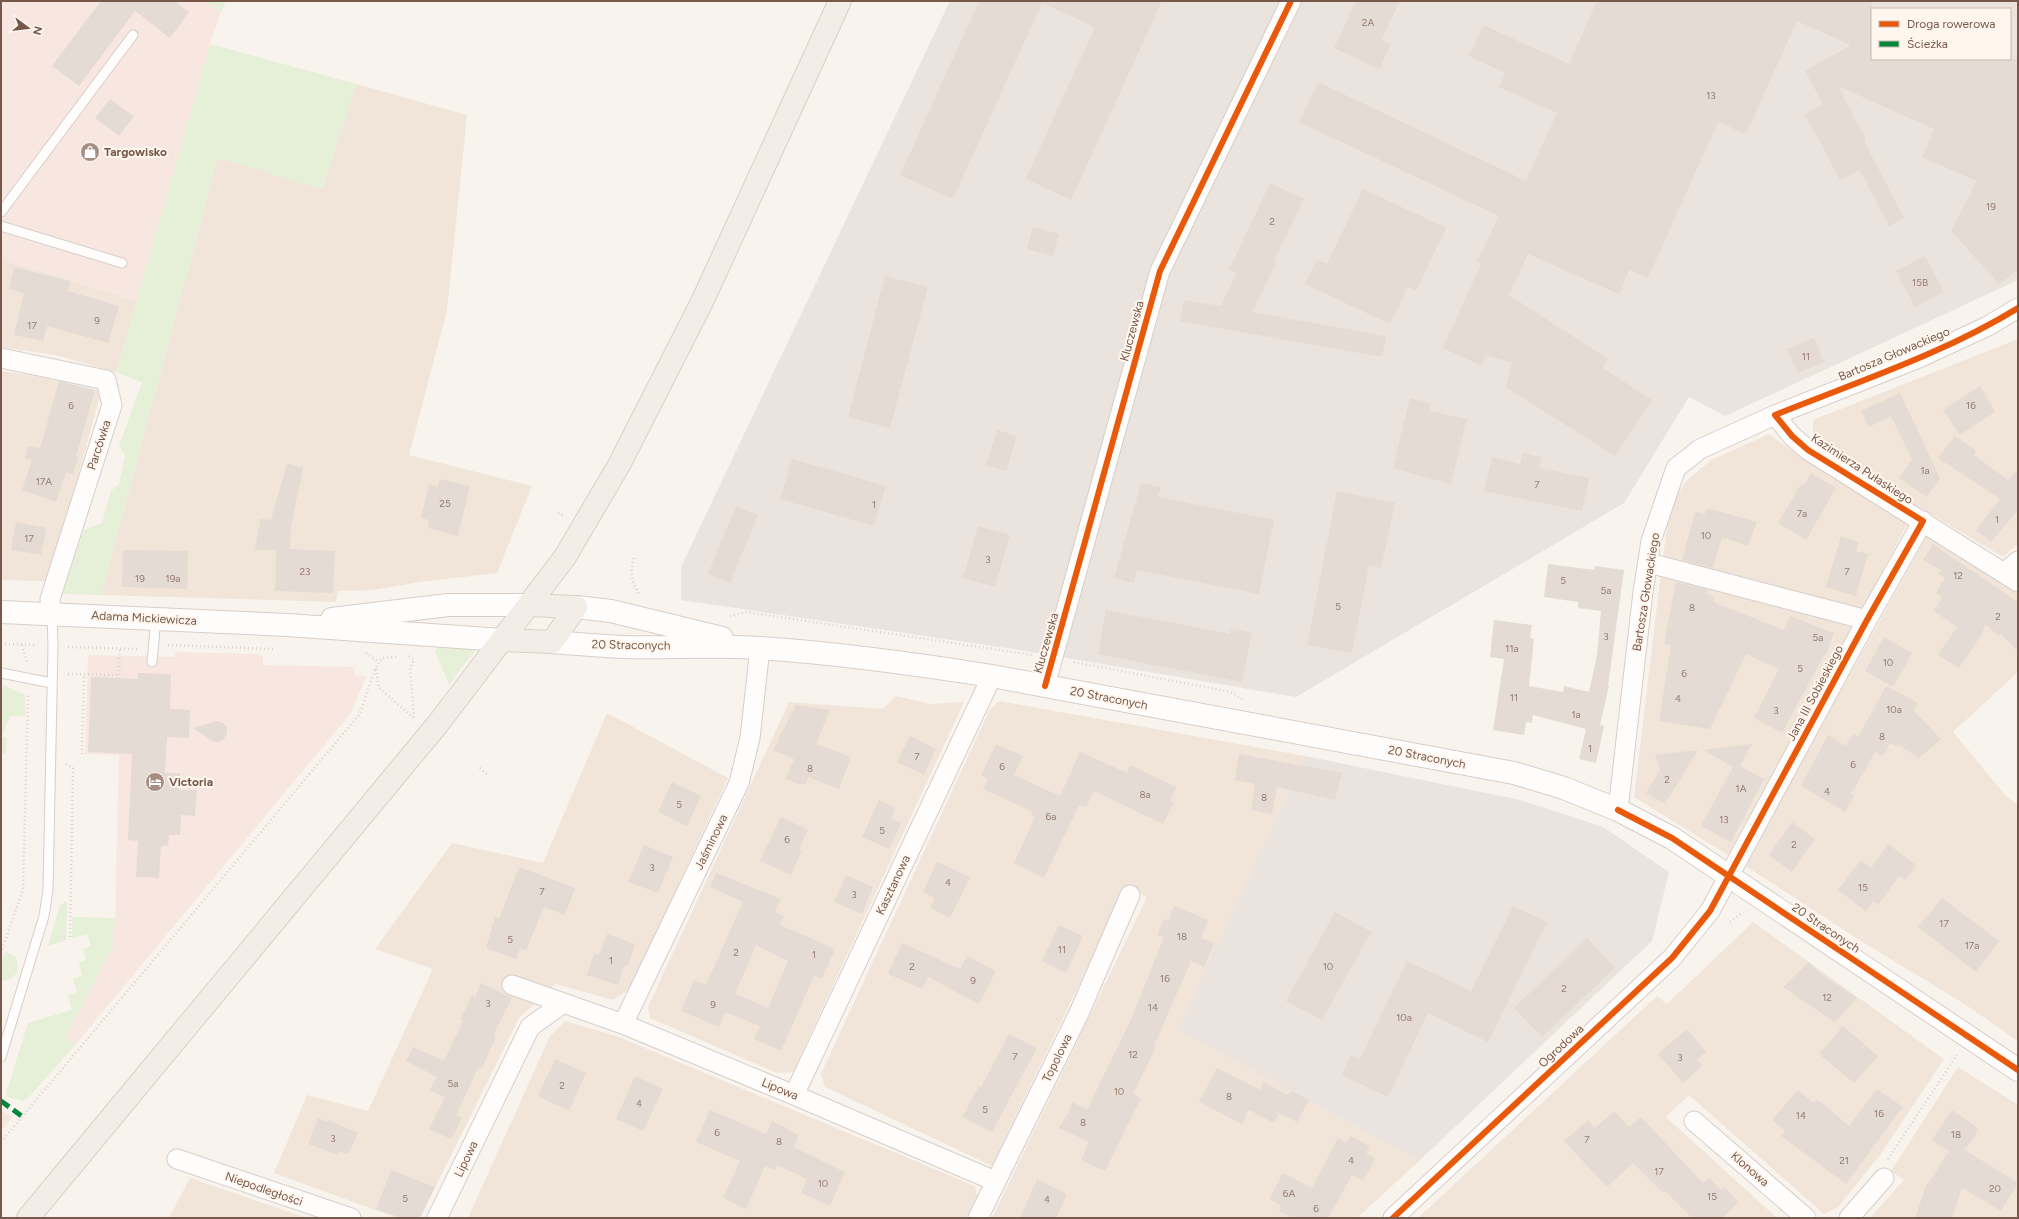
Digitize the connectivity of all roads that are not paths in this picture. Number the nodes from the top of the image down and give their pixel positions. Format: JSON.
{"nodes":[{"id":1,"x":840,"y":1,"type":"edge"},
{"id":2,"x":1291,"y":1,"type":"edge"},
{"id":3,"x":133,"y":34,"type":"dead end"},
{"id":4,"x":1,"y":212,"type":"edge"},
{"id":5,"x":1,"y":226,"type":"edge"},
{"id":6,"x":122,"y":263,"type":"dead end"},
{"id":7,"x":2018,"y":308,"type":"edge"},
{"id":8,"x":1,"y":358,"type":"edge"},
{"id":9,"x":1775,"y":414,"type":"junction"},
{"id":10,"x":1923,"y":521,"type":"junction"},
{"id":11,"x":1649,"y":563,"type":"junction"},
{"id":12,"x":2014,"y":572,"type":"edge"},
{"id":13,"x":529,"y":605,"type":"junction"},
{"id":14,"x":576,"y":608,"type":"junction"},
{"id":15,"x":1,"y":612,"type":"edge"},
{"id":16,"x":52,"y":613,"type":"junction"},
{"id":17,"x":156,"y":618,"type":"junction"},
{"id":18,"x":1867,"y":620,"type":"junction"},
{"id":19,"x":287,"y":625,"type":"junction"},
{"id":20,"x":502,"y":640,"type":"junction"},
{"id":21,"x":552,"y":642,"type":"junction"},
{"id":22,"x":760,"y":648,"type":"junction"},
{"id":23,"x":152,"y":662,"type":"dead end"},
{"id":24,"x":1,"y":673,"type":"edge"},
{"id":25,"x":992,"y":676,"type":"junction"},
{"id":26,"x":52,"y":683,"type":"junction"},
{"id":27,"x":1046,"y":686,"type":"junction"},
{"id":28,"x":1618,"y":810,"type":"junction"},
{"id":29,"x":1728,"y":876,"type":"junction"},
{"id":30,"x":1130,"y":896,"type":"dead end"},
{"id":31,"x":512,"y":985,"type":"dead end"},
{"id":32,"x":562,"y":1004,"type":"junction"},
{"id":33,"x":623,"y":1024,"type":"junction"},
{"id":34,"x":1,"y":1058,"type":"edge"},
{"id":35,"x":2018,"y":1070,"type":"edge"},
{"id":36,"x":794,"y":1094,"type":"junction"},
{"id":37,"x":1694,"y":1121,"type":"dead end"},
{"id":38,"x":177,"y":1159,"type":"dead end"},
{"id":39,"x":1884,"y":1171,"type":"road end"},
{"id":40,"x":996,"y":1181,"type":"junction"},
{"id":41,"x":28,"y":1218,"type":"edge"},
{"id":42,"x":351,"y":1218,"type":"edge"},
{"id":43,"x":437,"y":1218,"type":"edge"},
{"id":44,"x":978,"y":1218,"type":"edge"},
{"id":45,"x":1393,"y":1218,"type":"edge"},
{"id":46,"x":1806,"y":1218,"type":"edge"},
{"id":47,"x":1849,"y":1218,"type":"edge"}],
"edges":[{"from":1,"to":13,"type":"main road"},
{"from":2,"to":27,"type":"street","name":"Kluczewska"},
{"from":3,"to":4,"type":"lane"},
{"from":5,"to":6,"type":"lane"},
{"from":7,"to":9,"type":"street","name":"Bartosza Głowackiego"},
{"from":8,"to":16,"type":"street","name":"Parcówka"},
{"from":9,"to":10,"type":"street","name":"Kazimierza Pułaskiego"},
{"from":9,"to":11,"type":"street","name":"Bartosza Głowackiego"},
{"from":10,"to":12,"type":"street","name":"Kazimierza Pułaskiego"},
{"from":10,"to":18,"type":"street","name":"Jana III Sobieskiego"},
{"from":11,"to":18,"type":"street"},
{"from":11,"to":28,"type":"street","name":"Bartosza Głowackiego"},
{"from":13,"to":14,"type":"main road","name":"20 Straconych"},
{"from":13,"to":19,"type":"main road","name":"Adama Mickiewicza"},
{"from":13,"to":20,"type":"main road"},
{"from":14,"to":21,"type":"main road"},
{"from":14,"to":22,"type":"main road","name":"20 Straconych"},
{"from":15,"to":16,"type":"main road","name":"Adama Mickiewicza"},
{"from":16,"to":17,"type":"main road","name":"Adama Mickiewicza"},
{"from":16,"to":26,"type":"lane"},
{"from":17,"to":19,"type":"main road","name":"Adama Mickiewicza"},
{"from":17,"to":23,"type":"lane"},
{"from":18,"to":29,"type":"street","name":"Jana III Sobieskiego"},
{"from":19,"to":20,"type":"main road","name":"Adama Mickiewicza"},
{"from":20,"to":21,"type":"main road","name":"20 Straconych"},
{"from":20,"to":41,"type":"main road"},
{"from":21,"to":22,"type":"main road","name":"20 Straconych"},
{"from":22,"to":25,"type":"main road","name":"20 Straconych"},
{"from":22,"to":33,"type":"street","name":"Jaśminowa"},
{"from":24,"to":26,"type":"lane"},
{"from":25,"to":27,"type":"main road","name":"20 Straconych"},
{"from":25,"to":36,"type":"street","name":"Kasztanowa"},
{"from":26,"to":34,"type":"lane"},
{"from":27,"to":28,"type":"main road","name":"20 Straconych"},
{"from":28,"to":29,"type":"main road","name":"20 Straconych"},
{"from":29,"to":35,"type":"main road","name":"20 Straconych"},
{"from":29,"to":45,"type":"street","name":"Ogrodowa"},
{"from":30,"to":40,"type":"street","name":"Topolowa"},
{"from":31,"to":32,"type":"street","name":"Lipowa"},
{"from":32,"to":33,"type":"street","name":"Lipowa"},
{"from":32,"to":43,"type":"street","name":"Lipowa"},
{"from":33,"to":36,"type":"street","name":"Lipowa"},
{"from":36,"to":40,"type":"street","name":"Lipowa"},
{"from":37,"to":46,"type":"street","name":"Klonowa"},
{"from":38,"to":42,"type":"street","name":"Niepodległości"},
{"from":39,"to":47,"type":"street"},
{"from":40,"to":44,"type":"street","name":"Topolowa"}]}
